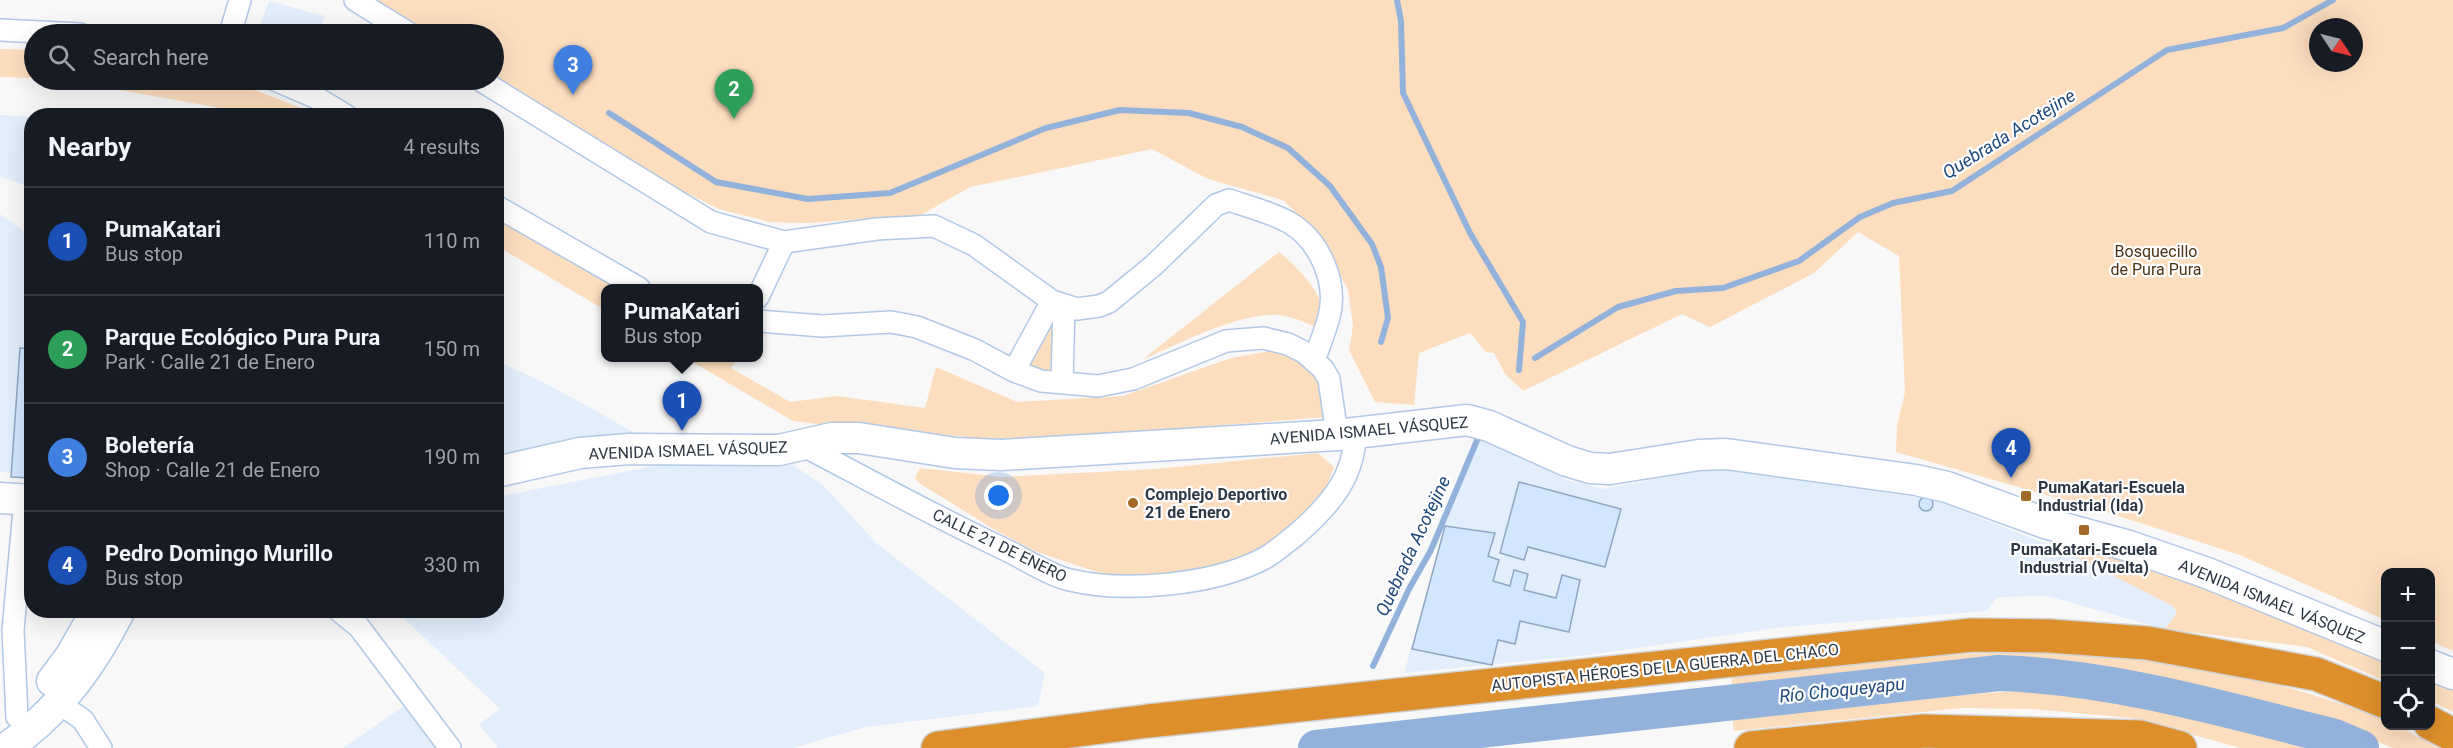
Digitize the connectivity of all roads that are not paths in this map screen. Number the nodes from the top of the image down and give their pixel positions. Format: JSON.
{"nodes":[{"id":1,"x":240,"y":0,"type":"edge"},
{"id":2,"x":355,"y":0,"type":"edge"},
{"id":3,"x":233,"y":24,"type":"edge"},
{"id":4,"x":394,"y":24,"type":"edge"},
{"id":5,"x":0,"y":30,"type":"edge"},
{"id":6,"x":24,"y":31,"type":"edge"},
{"id":7,"x":298,"y":90,"type":"edge"},
{"id":8,"x":496,"y":90,"type":"edge"},
{"id":9,"x":334,"y":108,"type":"edge"},
{"id":10,"x":504,"y":211,"type":"edge"},
{"id":11,"x":784,"y":242,"type":"junction"},
{"id":12,"x":632,"y":284,"type":"edge"},
{"id":13,"x":763,"y":288,"type":"edge"},
{"id":14,"x":1058,"y":303,"type":"junction"},
{"id":15,"x":763,"y":321,"type":"edge"},
{"id":16,"x":1314,"y":361,"type":"junction"},
{"id":17,"x":1014,"y":371,"type":"junction"},
{"id":18,"x":1062,"y":383,"type":"junction"},
{"id":19,"x":1346,"y":434,"type":"junction"},
{"id":20,"x":802,"y":445,"type":"junction"},
{"id":21,"x":504,"y":470,"type":"edge"},
{"id":22,"x":19,"y":499,"type":"edge"},
{"id":23,"x":92,"y":618,"type":"edge"},
{"id":24,"x":116,"y":618,"type":"edge"},
{"id":25,"x":348,"y":618,"type":"edge"},
{"id":26,"x":7,"y":629,"type":"edge"},
{"id":27,"x":2381,"y":644,"type":"edge"},
{"id":28,"x":2435,"y":667,"type":"edge"},
{"id":29,"x":2453,"y":674,"type":"edge"},
{"id":30,"x":2381,"y":700,"type":"edge"},
{"id":31,"x":59,"y":703,"type":"junction"},
{"id":32,"x":9,"y":723,"type":"edge"},
{"id":33,"x":2435,"y":726,"type":"edge"},
{"id":34,"x":2453,"y":735,"type":"edge"},
{"id":35,"x":6,"y":748,"type":"edge"},
{"id":36,"x":101,"y":748,"type":"edge"},
{"id":37,"x":450,"y":748,"type":"edge"},
{"id":38,"x":938,"y":748,"type":"edge"},
{"id":39,"x":1751,"y":748,"type":"edge"},
{"id":40,"x":2180,"y":748,"type":"edge"}],
"edges":[{"from":1,"to":3,"type":"street"},
{"from":2,"to":4,"type":"street"},
{"from":5,"to":6,"type":"street"},
{"from":7,"to":9,"type":"street"},
{"from":8,"to":11,"type":"street"},
{"from":10,"to":12,"type":"street"},
{"from":11,"to":13,"type":"street"},
{"from":11,"to":14,"type":"street"},
{"from":14,"to":16,"type":"street"},
{"from":14,"to":17,"type":"street"},
{"from":14,"to":18,"type":"street"},
{"from":15,"to":17,"type":"street","name":"CALLE 21 DE ENERO"},
{"from":16,"to":18,"type":"street","name":"CALLE 21 DE ENERO"},
{"from":16,"to":19,"type":"street","name":"CALLE 21 DE ENERO"},
{"from":17,"to":18,"type":"street","name":"CALLE 21 DE ENERO"},
{"from":19,"to":20,"type":"main road","name":"AVENIDA ISMAEL VÁSQUEZ"},
{"from":19,"to":20,"type":"street","name":"CALLE 21 DE ENERO"},
{"from":19,"to":27,"type":"main road","name":"AVENIDA ISMAEL VÁSQUEZ"},
{"from":20,"to":21,"type":"main road","name":"AVENIDA ISMAEL VÁSQUEZ"},
{"from":22,"to":26,"type":"street"},
{"from":23,"to":32,"type":"main road"},
{"from":24,"to":31,"type":"main road"},
{"from":25,"to":37,"type":"street"},
{"from":26,"to":32,"type":"street"},
{"from":28,"to":29,"type":"main road"},
{"from":30,"to":38,"type":"highway","name":"AUTOPISTA HÉROES DE LA GUERRA DEL CHACO"},
{"from":31,"to":35,"type":"main road"},
{"from":31,"to":36,"type":"street"},
{"from":33,"to":34,"type":"highway"},
{"from":39,"to":40,"type":"highway"}]}
